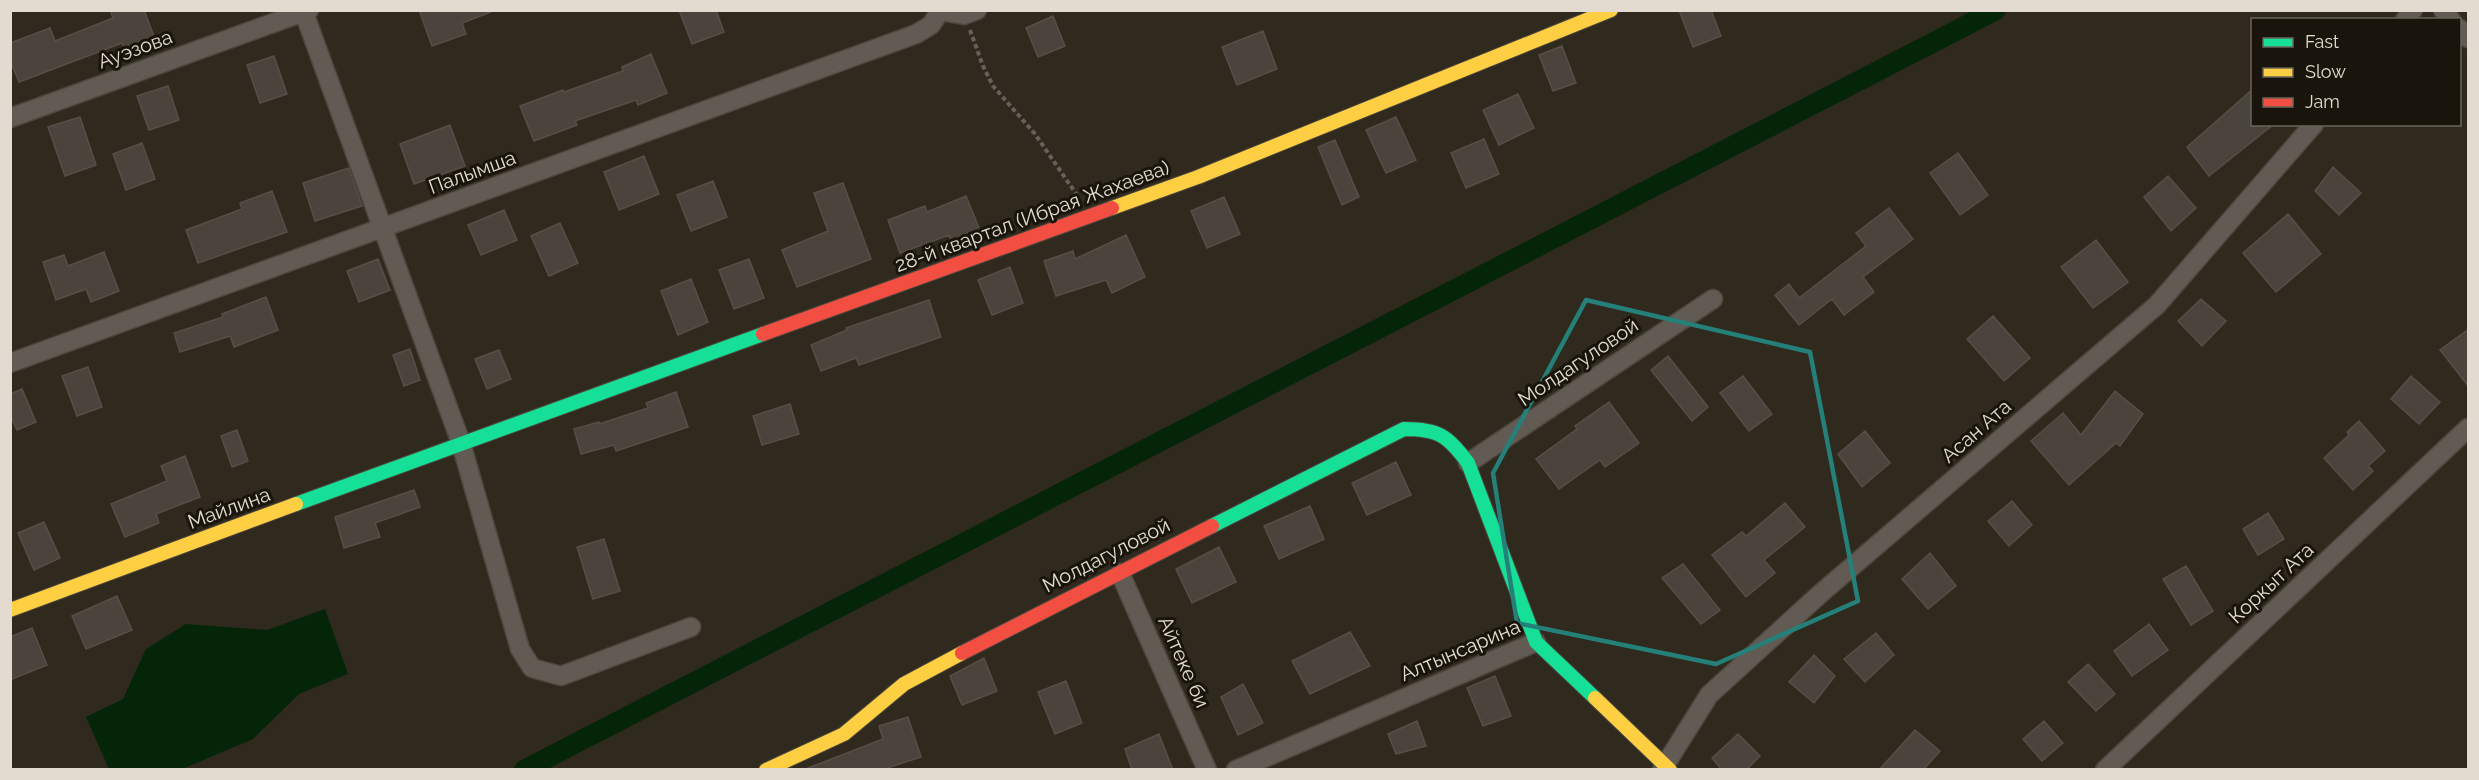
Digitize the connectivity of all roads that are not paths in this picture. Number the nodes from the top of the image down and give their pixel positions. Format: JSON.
{"nodes":[{"id":1,"x":1611,"y":10,"type":"edge"},
{"id":2,"x":305,"y":11,"type":"edge"},
{"id":3,"x":941,"y":11,"type":"edge"},
{"id":4,"x":971,"y":13,"type":"edge"},
{"id":5,"x":10,"y":118,"type":"edge"},
{"id":6,"x":2312,"y":126,"type":"edge"},
{"id":7,"x":384,"y":229,"type":"junction"},
{"id":8,"x":1713,"y":299,"type":"dead end"},
{"id":9,"x":10,"y":363,"type":"edge"},
{"id":10,"x":2469,"y":428,"type":"edge"},
{"id":11,"x":461,"y":443,"type":"junction"},
{"id":12,"x":1468,"y":463,"type":"junction"},
{"id":13,"x":1120,"y":573,"type":"junction"},
{"id":14,"x":10,"y":610,"type":"edge"},
{"id":15,"x":691,"y":627,"type":"dead end"},
{"id":16,"x":1536,"y":642,"type":"junction"},
{"id":17,"x":1666,"y":769,"type":"edge"},
{"id":18,"x":766,"y":770,"type":"edge"},
{"id":19,"x":1207,"y":770,"type":"edge"},
{"id":20,"x":1236,"y":770,"type":"edge"},
{"id":21,"x":2104,"y":770,"type":"edge"}],
"edges":[{"from":1,"to":11,"type":"street","name":"28-й квартал (Ибрая Жахаева)"},
{"from":2,"to":5,"type":"street","name":"Ауэзова"},
{"from":2,"to":7,"type":"street"},
{"from":3,"to":4,"type":"street"},
{"from":3,"to":7,"type":"street","name":"Палымша"},
{"from":6,"to":17,"type":"street","name":"Асан Ата"},
{"from":7,"to":9,"type":"street","name":"Палымша"},
{"from":7,"to":11,"type":"street"},
{"from":8,"to":12,"type":"street","name":"Молдагуловой"},
{"from":10,"to":21,"type":"street","name":"Коркыт Ата"},
{"from":11,"to":14,"type":"street","name":"Майлина"},
{"from":11,"to":15,"type":"street"},
{"from":12,"to":13,"type":"street","name":"Молдагуловой"},
{"from":12,"to":16,"type":"street","name":"Молдагуловой"},
{"from":13,"to":18,"type":"street","name":"Молдагуловой"},
{"from":13,"to":19,"type":"street","name":"Айтеке би"},
{"from":16,"to":17,"type":"street","name":"Алтынсарина"},
{"from":16,"to":20,"type":"street","name":"Алтынсарина"}]}
